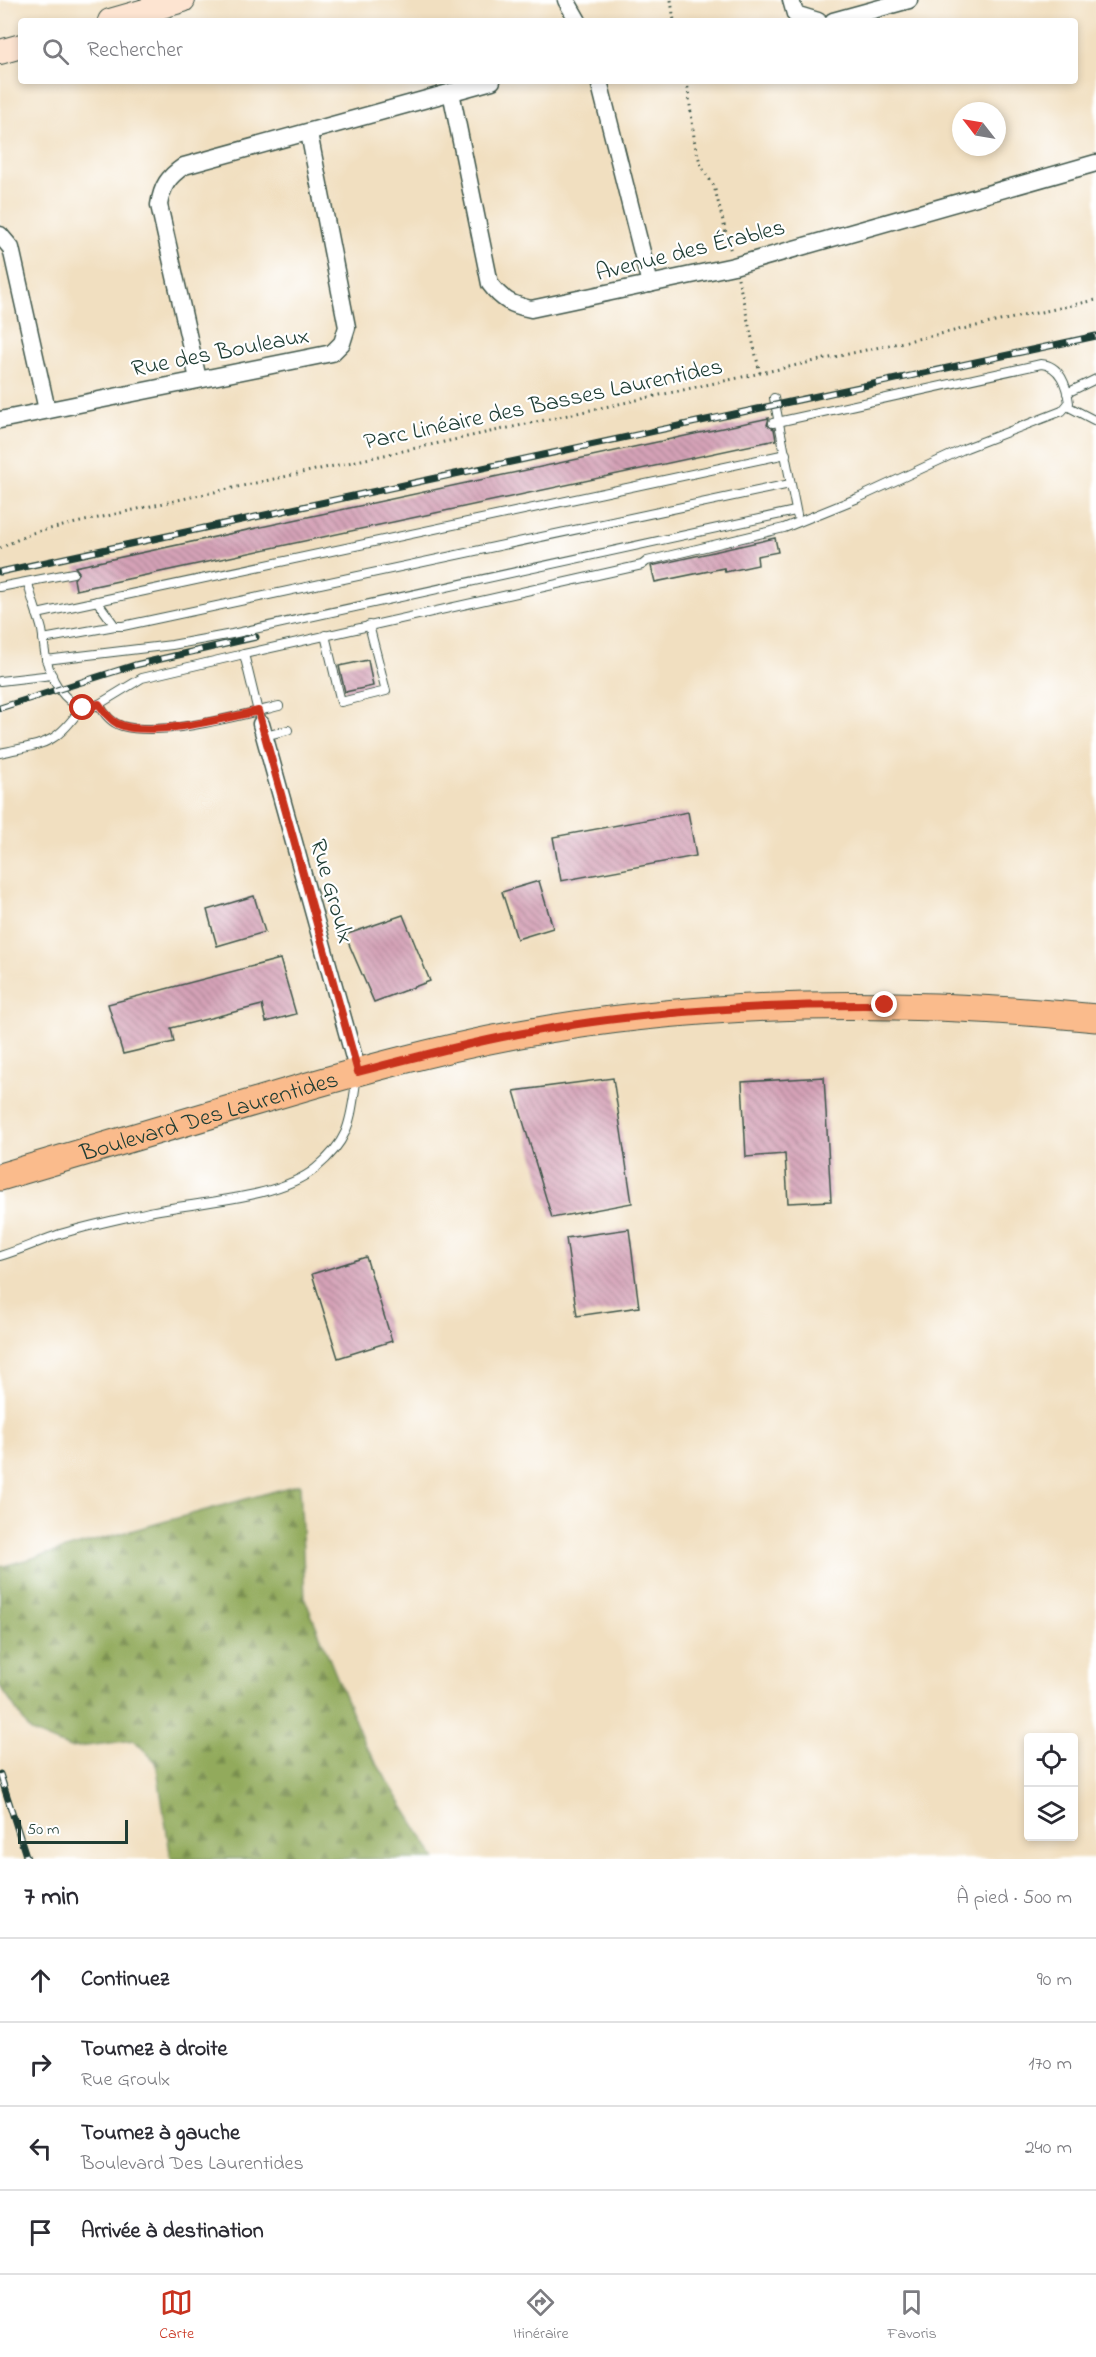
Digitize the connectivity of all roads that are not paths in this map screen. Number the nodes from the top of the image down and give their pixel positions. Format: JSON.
{"nodes":[{"id":1,"x":183,"y":0,"type":"edge"},
{"id":2,"x":566,"y":0,"type":"edge"},
{"id":3,"x":791,"y":0,"type":"edge"},
{"id":4,"x":909,"y":0,"type":"edge"},
{"id":5,"x":120,"y":18,"type":"edge"},
{"id":6,"x":576,"y":18,"type":"edge"},
{"id":7,"x":808,"y":18,"type":"edge"},
{"id":8,"x":844,"y":18,"type":"edge"},
{"id":9,"x":18,"y":47,"type":"edge"},
{"id":10,"x":0,"y":52,"type":"edge"},
{"id":11,"x":481,"y":84,"type":"edge"},
{"id":12,"x":600,"y":84,"type":"edge"},
{"id":13,"x":451,"y":92,"type":"junction"},
{"id":14,"x":309,"y":133,"type":"junction"},
{"id":15,"x":1096,"y":163,"type":"edge"},
{"id":16,"x":0,"y":235,"type":"edge"},
{"id":17,"x":650,"y":284,"type":"junction"},
{"id":18,"x":198,"y":379,"type":"junction"},
{"id":19,"x":1096,"y":379,"type":"edge"},
{"id":20,"x":1067,"y":393,"type":"junction"},
{"id":21,"x":774,"y":398,"type":"dead end"},
{"id":22,"x":1067,"y":406,"type":"junction"},
{"id":23,"x":47,"y":410,"type":"junction"},
{"id":24,"x":0,"y":420,"type":"edge"},
{"id":25,"x":1096,"y":421,"type":"edge"},
{"id":26,"x":776,"y":422,"type":"junction"},
{"id":27,"x":786,"y":454,"type":"junction"},
{"id":28,"x":790,"y":484,"type":"junction"},
{"id":29,"x":795,"y":511,"type":"junction"},
{"id":30,"x":798,"y":522,"type":"junction"},
{"id":31,"x":73,"y":573,"type":"dead end"},
{"id":32,"x":28,"y":582,"type":"junction"},
{"id":33,"x":0,"y":587,"type":"edge"},
{"id":34,"x":97,"y":601,"type":"junction"},
{"id":35,"x":37,"y":614,"type":"junction"},
{"id":36,"x":369,"y":625,"type":"junction"},
{"id":37,"x":115,"y":626,"type":"junction"},
{"id":38,"x":325,"y":635,"type":"junction"},
{"id":39,"x":43,"y":639,"type":"junction"},
{"id":40,"x":244,"y":654,"type":"junction"},
{"id":41,"x":46,"y":660,"type":"junction"},
{"id":42,"x":52,"y":675,"type":"junction"},
{"id":43,"x":0,"y":681,"type":"edge"},
{"id":44,"x":99,"y":704,"type":"junction"},
{"id":45,"x":279,"y":706,"type":"dead end"},
{"id":46,"x":81,"y":708,"type":"junction"},
{"id":47,"x":261,"y":724,"type":"junction"},
{"id":48,"x":288,"y":730,"type":"dead end"},
{"id":49,"x":0,"y":753,"type":"edge"},
{"id":50,"x":1096,"y":1018,"type":"edge"},
{"id":51,"x":358,"y":1072,"type":"junction"},
{"id":52,"x":0,"y":1178,"type":"edge"},
{"id":53,"x":0,"y":1256,"type":"edge"}],
"edges":[{"from":1,"to":5,"type":"street"},
{"from":2,"to":6,"type":"street"},
{"from":3,"to":7,"type":"street"},
{"from":4,"to":8,"type":"street"},
{"from":9,"to":10,"type":"street"},
{"from":11,"to":13,"type":"street"},
{"from":12,"to":17,"type":"street"},
{"from":13,"to":14,"type":"street"},
{"from":13,"to":17,"type":"street","name":"Avenue des Érables"},
{"from":14,"to":18,"type":"street"},
{"from":14,"to":18,"type":"street","name":"Rue des Bouleaux"},
{"from":15,"to":17,"type":"street","name":"Avenue des Érables"},
{"from":16,"to":23,"type":"street"},
{"from":18,"to":23,"type":"street","name":"Rue des Bouleaux"},
{"from":19,"to":20,"type":"lane"},
{"from":20,"to":22,"type":"lane"},
{"from":20,"to":26,"type":"lane"},
{"from":21,"to":26,"type":"lane"},
{"from":22,"to":25,"type":"lane"},
{"from":22,"to":30,"type":"lane"},
{"from":23,"to":24,"type":"street","name":"Rue des Bouleaux"},
{"from":26,"to":27,"type":"lane"},
{"from":27,"to":28,"type":"lane"},
{"from":27,"to":34,"type":"lane"},
{"from":28,"to":29,"type":"lane"},
{"from":28,"to":37,"type":"lane"},
{"from":29,"to":30,"type":"lane"},
{"from":29,"to":41,"type":"lane"},
{"from":30,"to":36,"type":"lane"},
{"from":31,"to":32,"type":"lane"},
{"from":32,"to":33,"type":"lane"},
{"from":32,"to":35,"type":"lane"},
{"from":34,"to":35,"type":"lane"},
{"from":34,"to":37,"type":"lane"},
{"from":35,"to":39,"type":"lane"},
{"from":36,"to":38,"type":"lane"},
{"from":36,"to":38,"type":"lane"},
{"from":37,"to":39,"type":"lane"},
{"from":38,"to":40,"type":"lane"},
{"from":39,"to":41,"type":"lane"},
{"from":40,"to":44,"type":"lane"},
{"from":40,"to":47,"type":"lane"},
{"from":41,"to":42,"type":"lane"},
{"from":42,"to":43,"type":"lane"},
{"from":42,"to":46,"type":"lane"},
{"from":44,"to":46,"type":"lane"},
{"from":44,"to":47,"type":"lane"},
{"from":45,"to":47,"type":"lane"},
{"from":46,"to":49,"type":"lane"},
{"from":47,"to":48,"type":"lane"},
{"from":47,"to":51,"type":"street","name":"Rue Groulx"},
{"from":50,"to":51,"type":"main road","name":"Boulevard Des Laurentides"},
{"from":51,"to":52,"type":"main road","name":"Boulevard Des Laurentides"},
{"from":51,"to":53,"type":"lane"}]}
